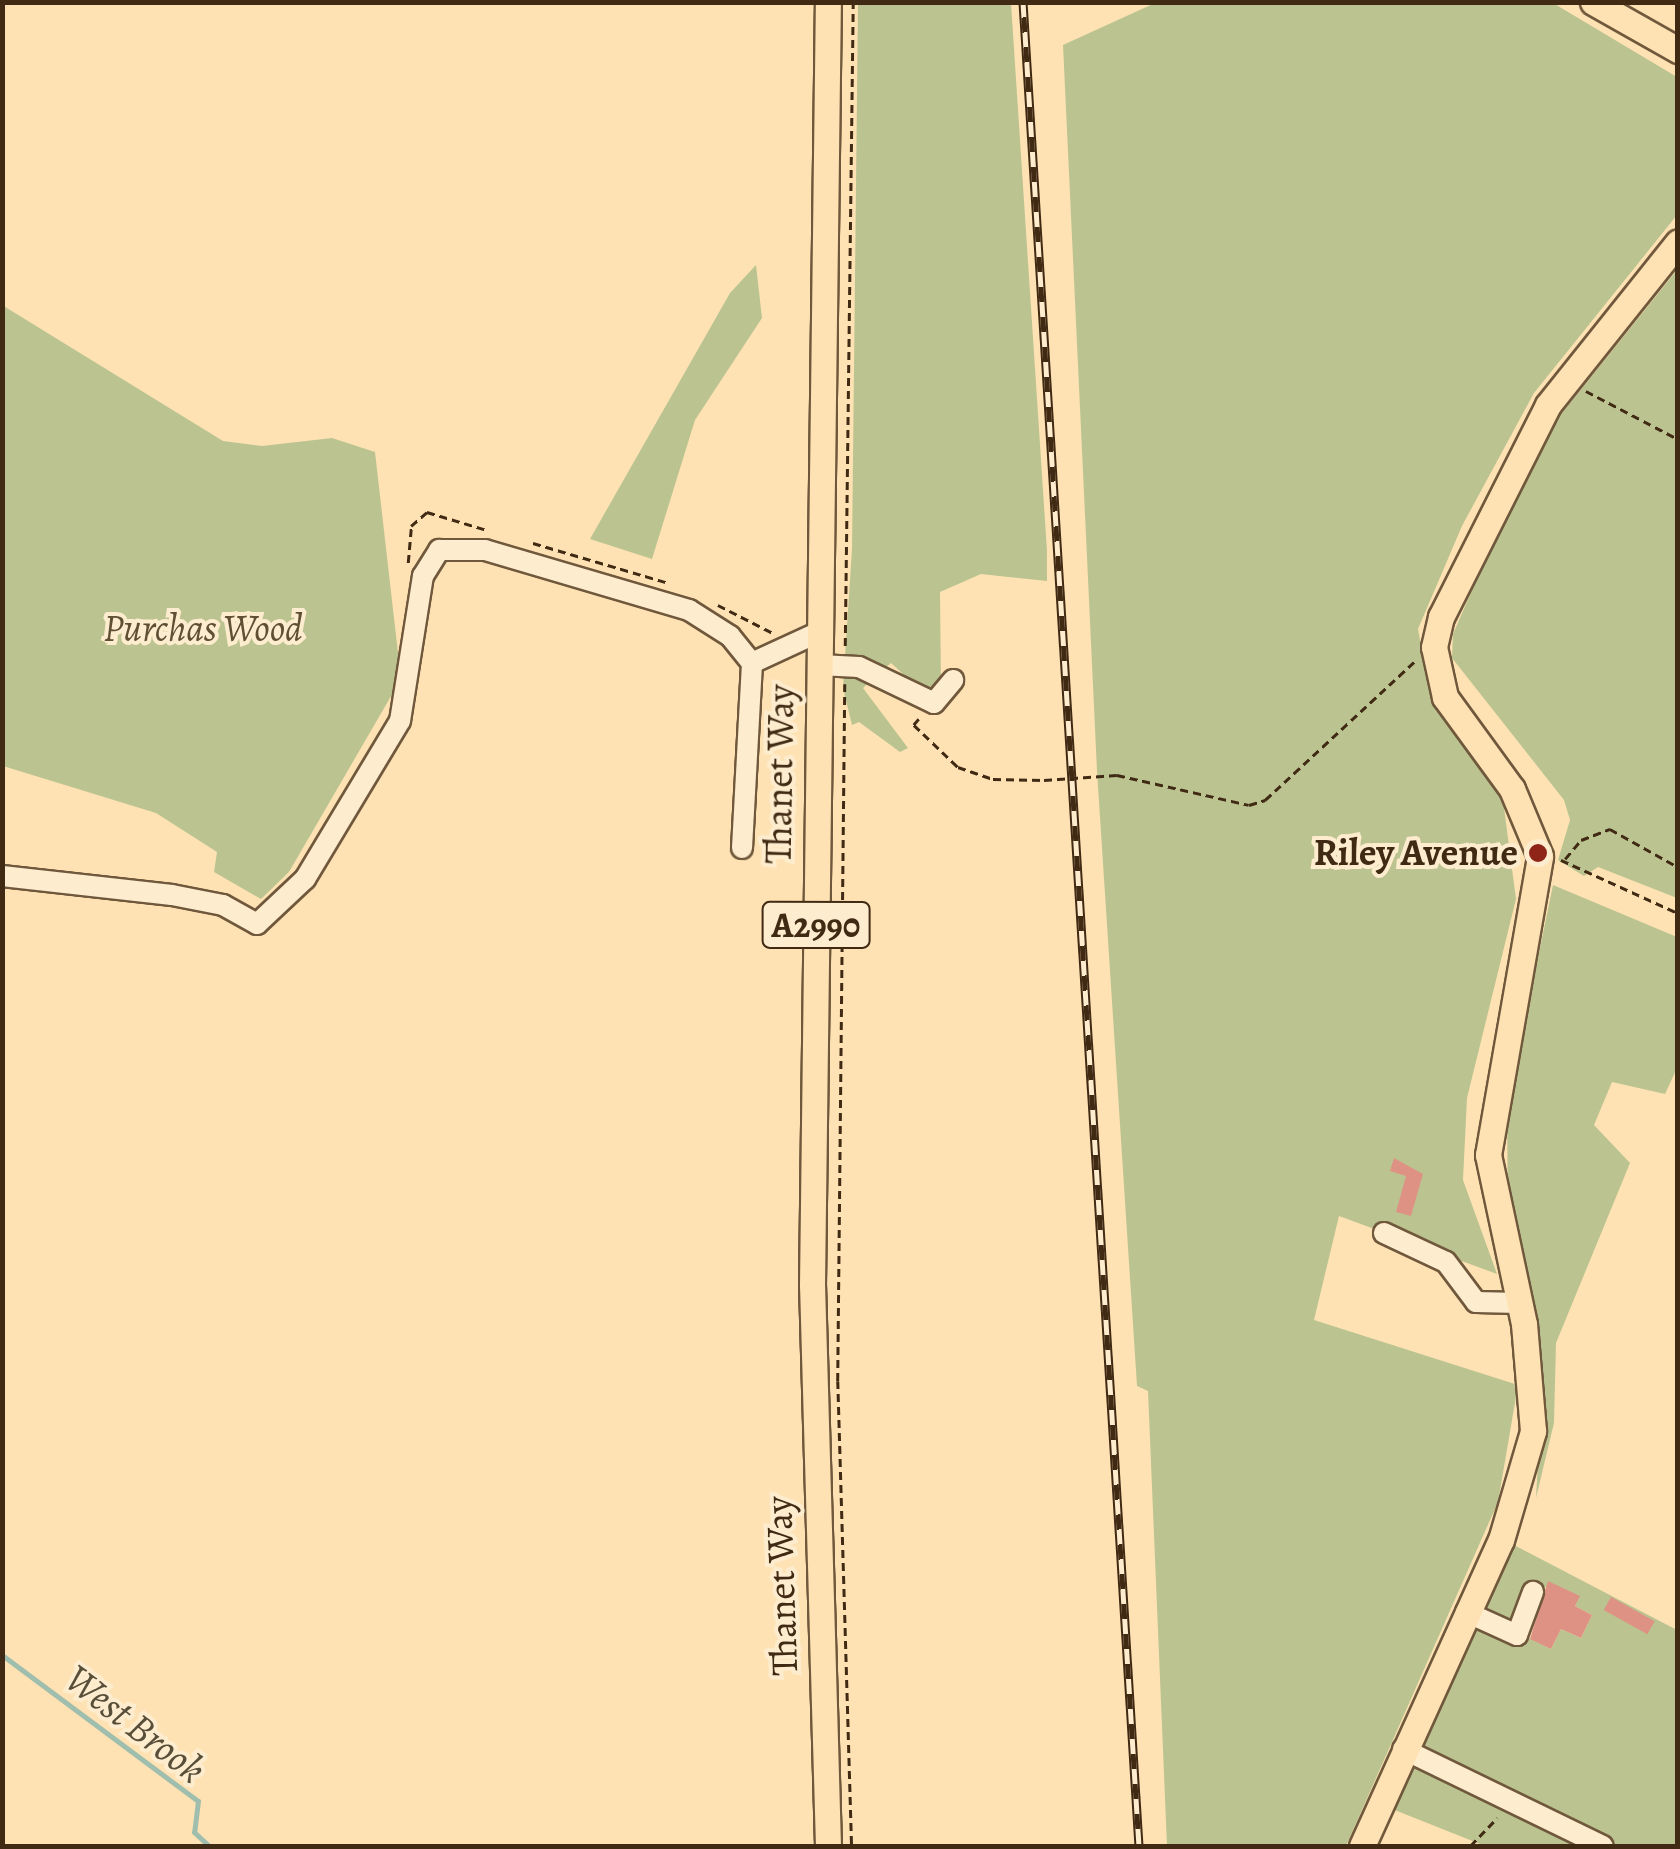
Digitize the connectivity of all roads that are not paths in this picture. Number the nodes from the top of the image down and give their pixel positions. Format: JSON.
{"nodes":[{"id":1,"x":828,"y":2,"type":"edge"},
{"id":2,"x":1593,"y":2,"type":"edge"},
{"id":3,"x":1678,"y":50,"type":"edge"},
{"id":4,"x":1678,"y":242,"type":"edge"},
{"id":5,"x":819,"y":632,"type":"junction"},
{"id":6,"x":752,"y":663,"type":"junction"},
{"id":7,"x":818,"y":665,"type":"junction"},
{"id":8,"x":953,"y":680,"type":"dead end"},
{"id":9,"x":742,"y":848,"type":"dead end"},
{"id":10,"x":2,"y":876,"type":"edge"},
{"id":11,"x":1384,"y":1234,"type":"dead end"},
{"id":12,"x":1519,"y":1303,"type":"junction"},
{"id":13,"x":1533,"y":1592,"type":"dead end"},
{"id":14,"x":1466,"y":1612,"type":"junction"},
{"id":15,"x":1402,"y":1749,"type":"junction"},
{"id":16,"x":828,"y":1846,"type":"edge"},
{"id":17,"x":1362,"y":1846,"type":"edge"},
{"id":18,"x":1603,"y":1846,"type":"edge"}],
"edges":[{"from":1,"to":5,"type":"main road","name":"Thanet Way","number":"A2990"},
{"from":2,"to":3,"type":"main road"},
{"from":4,"to":12,"type":"main road"},
{"from":5,"to":6,"type":"lane"},
{"from":5,"to":7,"type":"main road","name":"Thanet Way","number":"A2990"},
{"from":6,"to":9,"type":"lane"},
{"from":6,"to":10,"type":"lane"},
{"from":7,"to":8,"type":"lane"},
{"from":7,"to":16,"type":"main road","name":"Thanet Way","number":"A2990"},
{"from":11,"to":12,"type":"lane"},
{"from":12,"to":14,"type":"main road"},
{"from":13,"to":14,"type":"lane"},
{"from":14,"to":15,"type":"main road"},
{"from":15,"to":17,"type":"main road"},
{"from":15,"to":18,"type":"lane"}]}
